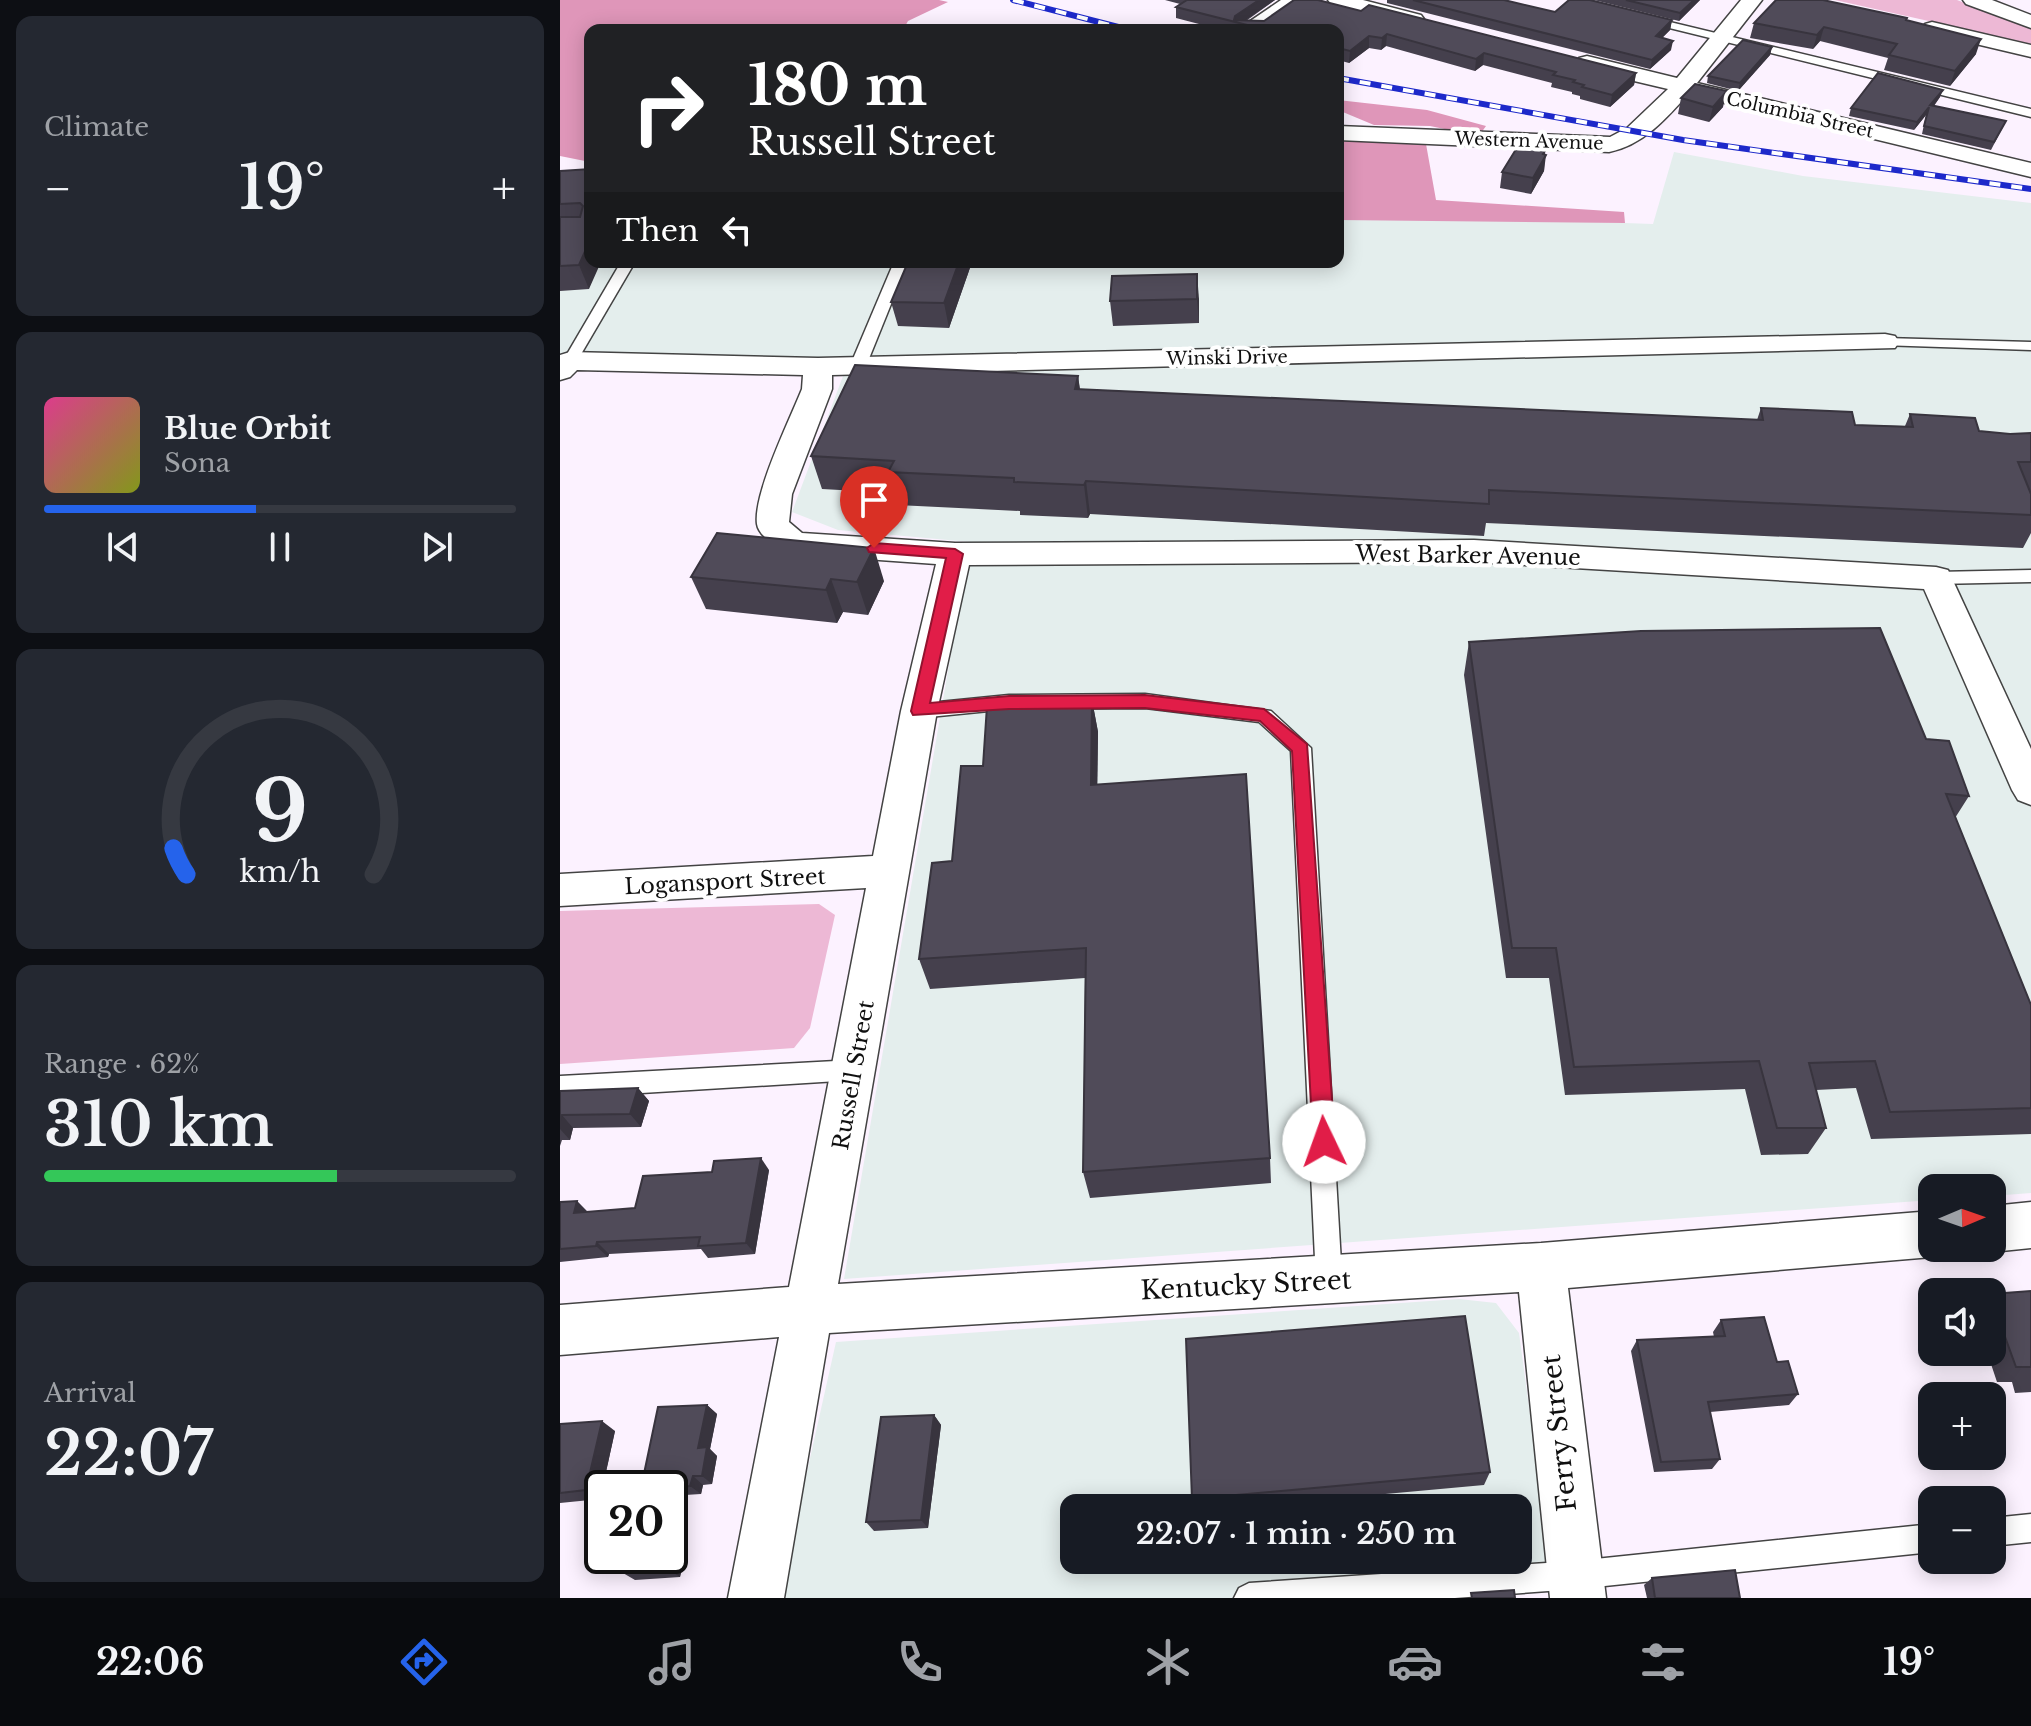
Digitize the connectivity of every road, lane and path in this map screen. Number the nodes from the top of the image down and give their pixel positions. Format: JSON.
{"nodes":[{"id":1,"x":1295,"y":0,"type":"edge"},
{"id":2,"x":1338,"y":0,"type":"edge"},
{"id":3,"x":1752,"y":0,"type":"edge"},
{"id":4,"x":1973,"y":0,"type":"edge"},
{"id":5,"x":1629,"y":15,"type":"edge"},
{"id":6,"x":2031,"y":22,"type":"edge"},
{"id":7,"x":1257,"y":24,"type":"edge"},
{"id":8,"x":1913,"y":24,"type":"edge"},
{"id":9,"x":1442,"y":26,"type":"edge"},
{"id":10,"x":1721,"y":38,"type":"junction"},
{"id":11,"x":2031,"y":51,"type":"edge"},
{"id":12,"x":1562,"y":57,"type":"edge"},
{"id":13,"x":1681,"y":87,"type":"junction"},
{"id":14,"x":2031,"y":113,"type":"edge"},
{"id":15,"x":1344,"y":133,"type":"edge"},
{"id":16,"x":2031,"y":170,"type":"edge"},
{"id":17,"x":624,"y":268,"type":"edge"},
{"id":18,"x":899,"y":268,"type":"edge"},
{"id":19,"x":1885,"y":342,"type":"joint"},
{"id":20,"x":2031,"y":346,"type":"edge"},
{"id":21,"x":565,"y":366,"type":"edge"},
{"id":22,"x":858,"y":366,"type":"junction"},
{"id":23,"x":818,"y":367,"type":"junction"},
{"id":24,"x":955,"y":554,"type":"junction"},
{"id":25,"x":2031,"y":576,"type":"edge"},
{"id":26,"x":1936,"y":578,"type":"junction"},
{"id":27,"x":919,"y":711,"type":"junction"},
{"id":28,"x":2031,"y":790,"type":"edge"},
{"id":29,"x":890,"y":871,"type":"junction"},
{"id":30,"x":560,"y":890,"type":"edge"},
{"id":31,"x":854,"y":1070,"type":"junction"},
{"id":32,"x":560,"y":1087,"type":"edge"},
{"id":33,"x":2031,"y":1225,"type":"edge"},
{"id":34,"x":2006,"y":1228,"type":"edge"},
{"id":35,"x":1918,"y":1235,"type":"edge"},
{"id":36,"x":1541,"y":1267,"type":"junction"},
{"id":37,"x":1329,"y":1280,"type":"junction"},
{"id":38,"x":809,"y":1310,"type":"junction"},
{"id":39,"x":560,"y":1330,"type":"edge"},
{"id":40,"x":2031,"y":1528,"type":"edge"},
{"id":41,"x":2006,"y":1531,"type":"edge"},
{"id":42,"x":1918,"y":1540,"type":"edge"},
{"id":43,"x":1577,"y":1587,"type":"edge"},
{"id":44,"x":756,"y":1598,"type":"edge"},
{"id":45,"x":1249,"y":1598,"type":"edge"}],
"edges":[{"from":1,"to":7,"type":"street"},
{"from":2,"to":9,"type":"street"},
{"from":3,"to":10,"type":"street","name":"Western Avenue"},
{"from":4,"to":6,"type":"street"},
{"from":5,"to":10,"type":"lane"},
{"from":8,"to":11,"type":"street"},
{"from":10,"to":13,"type":"street","name":"Western Avenue"},
{"from":10,"to":14,"type":"lane"},
{"from":12,"to":13,"type":"street","name":"Columbia Street"},
{"from":13,"to":15,"type":"street","name":"Western Avenue"},
{"from":13,"to":16,"type":"street","name":"Columbia Street"},
{"from":17,"to":21,"type":"lane"},
{"from":18,"to":22,"type":"lane"},
{"from":19,"to":20,"type":"lane"},
{"from":19,"to":22,"type":"street","name":"Winski Drive"},
{"from":21,"to":23,"type":"street","name":"Winski Drive"},
{"from":22,"to":23,"type":"street","name":"Winski Drive"},
{"from":23,"to":24,"type":"street","name":"West Barker Avenue"},
{"from":24,"to":26,"type":"street","name":"West Barker Avenue"},
{"from":24,"to":27,"type":"street","name":"Russell Street"},
{"from":25,"to":26,"type":"lane"},
{"from":26,"to":28,"type":"street"},
{"from":27,"to":29,"type":"street","name":"Russell Street"},
{"from":27,"to":37,"type":"lane"},
{"from":29,"to":30,"type":"street","name":"Logansport Street"},
{"from":29,"to":31,"type":"street","name":"Russell Street"},
{"from":31,"to":32,"type":"lane"},
{"from":31,"to":38,"type":"street","name":"Russell Street"},
{"from":33,"to":34,"type":"street"},
{"from":35,"to":36,"type":"street","name":"Kentucky Street"},
{"from":36,"to":37,"type":"street","name":"Kentucky Street"},
{"from":36,"to":43,"type":"street","name":"Ferry Street"},
{"from":37,"to":38,"type":"street","name":"Kentucky Street"},
{"from":38,"to":39,"type":"street","name":"Kentucky Street"},
{"from":38,"to":44,"type":"street","name":"Russell Street"},
{"from":40,"to":41,"type":"lane"},
{"from":42,"to":43,"type":"lane"},
{"from":43,"to":45,"type":"lane"}]}
